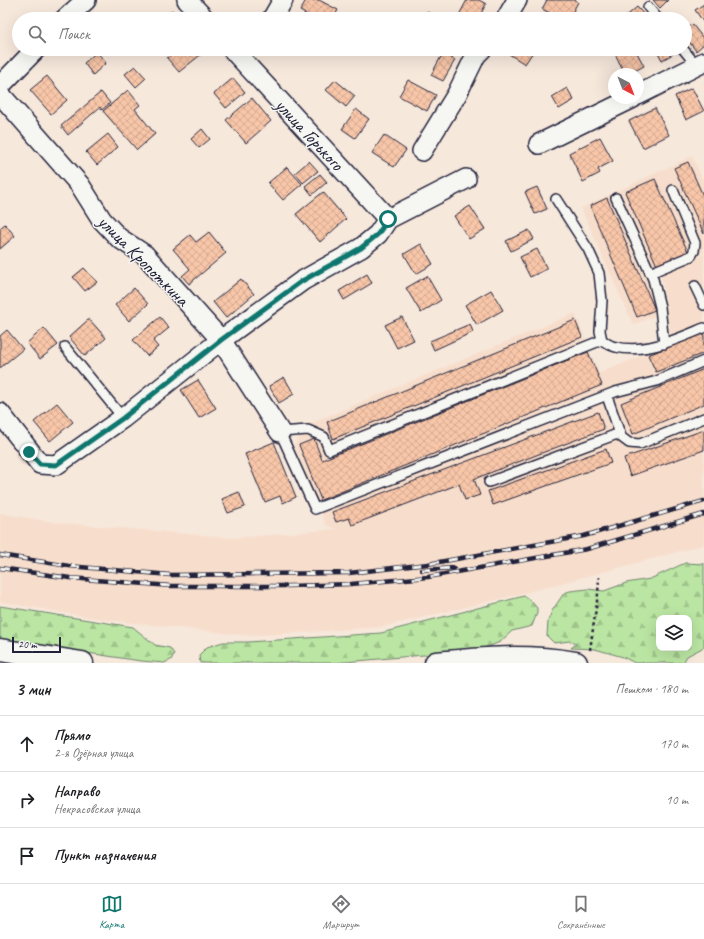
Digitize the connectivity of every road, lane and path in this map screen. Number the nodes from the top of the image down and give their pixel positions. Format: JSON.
{"nodes":[{"id":1,"x":86,"y":0,"type":"edge"},
{"id":2,"x":187,"y":0,"type":"edge"},
{"id":3,"x":283,"y":0,"type":"edge"},
{"id":4,"x":517,"y":0,"type":"edge"},
{"id":5,"x":648,"y":7,"type":"dead end"},
{"id":6,"x":73,"y":12,"type":"edge"},
{"id":7,"x":198,"y":12,"type":"edge"},
{"id":8,"x":276,"y":12,"type":"edge"},
{"id":9,"x":510,"y":12,"type":"edge"},
{"id":10,"x":652,"y":12,"type":"edge"},
{"id":11,"x":29,"y":56,"type":"edge"},
{"id":12,"x":238,"y":56,"type":"edge"},
{"id":13,"x":475,"y":56,"type":"edge"},
{"id":14,"x":691,"y":56,"type":"edge"},
{"id":15,"x":701,"y":64,"type":"edge"},
{"id":16,"x":0,"y":86,"type":"edge"},
{"id":17,"x":644,"y":93,"type":"edge"},
{"id":18,"x":0,"y":94,"type":"edge"},
{"id":19,"x":621,"y":104,"type":"edge"},
{"id":20,"x":539,"y":144,"type":"dead end"},
{"id":21,"x":422,"y":150,"type":"dead end"},
{"id":22,"x":466,"y":179,"type":"dead end"},
{"id":23,"x":673,"y":190,"type":"dead end"},
{"id":24,"x":616,"y":198,"type":"dead end"},
{"id":25,"x":556,"y":200,"type":"dead end"},
{"id":26,"x":388,"y":219,"type":"junction"},
{"id":27,"x":650,"y":273,"type":"junction"},
{"id":28,"x":695,"y":286,"type":"dead end"},
{"id":29,"x":704,"y":305,"type":"edge"},
{"id":30,"x":704,"y":328,"type":"edge"},
{"id":31,"x":221,"y":340,"type":"junction"},
{"id":32,"x":602,"y":340,"type":"junction"},
{"id":33,"x":664,"y":344,"type":"junction"},
{"id":34,"x":65,"y":347,"type":"dead end"},
{"id":35,"x":704,"y":361,"type":"edge"},
{"id":36,"x":607,"y":396,"type":"junction"},
{"id":37,"x":0,"y":413,"type":"edge"},
{"id":38,"x":123,"y":418,"type":"junction"},
{"id":39,"x":704,"y":418,"type":"edge"},
{"id":40,"x":280,"y":432,"type":"junction"},
{"id":41,"x":620,"y":433,"type":"junction"},
{"id":42,"x":489,"y":482,"type":"dead end"},
{"id":43,"x":599,"y":577,"type":"dead end"},
{"id":44,"x":0,"y":650,"type":"edge"},
{"id":45,"x":582,"y":660,"type":"edge"},
{"id":46,"x":82,"y":663,"type":"edge"},
{"id":47,"x":436,"y":663,"type":"edge"}],
"edges":[{"from":1,"to":6,"type":"street"},
{"from":2,"to":7,"type":"street"},
{"from":3,"to":8,"type":"street"},
{"from":4,"to":9,"type":"street"},
{"from":5,"to":10,"type":"lane"},
{"from":11,"to":16,"type":"street"},
{"from":12,"to":26,"type":"street","name":"улица Горького"},
{"from":13,"to":21,"type":"street"},
{"from":14,"to":15,"type":"lane"},
{"from":15,"to":17,"type":"street"},
{"from":18,"to":31,"type":"street","name":"улица Кропоткина"},
{"from":19,"to":20,"type":"street"},
{"from":22,"to":26,"type":"street"},
{"from":23,"to":27,"type":"lane"},
{"from":24,"to":27,"type":"lane"},
{"from":25,"to":32,"type":"lane"},
{"from":26,"to":31,"type":"street"},
{"from":27,"to":33,"type":"lane"},
{"from":28,"to":29,"type":"lane"},
{"from":30,"to":33,"type":"lane"},
{"from":31,"to":38,"type":"street"},
{"from":31,"to":40,"type":"street","name":"улица Кропоткина"},
{"from":32,"to":33,"type":"lane"},
{"from":32,"to":40,"type":"lane"},
{"from":34,"to":38,"type":"lane"},
{"from":35,"to":36,"type":"lane"},
{"from":36,"to":40,"type":"lane"},
{"from":36,"to":41,"type":"lane"},
{"from":37,"to":38,"type":"street"},
{"from":39,"to":41,"type":"lane"},
{"from":41,"to":42,"type":"lane"},
{"from":43,"to":45,"type":"path"},
{"from":44,"to":46,"type":"main road"},
{"from":45,"to":47,"type":"main road"}]}
